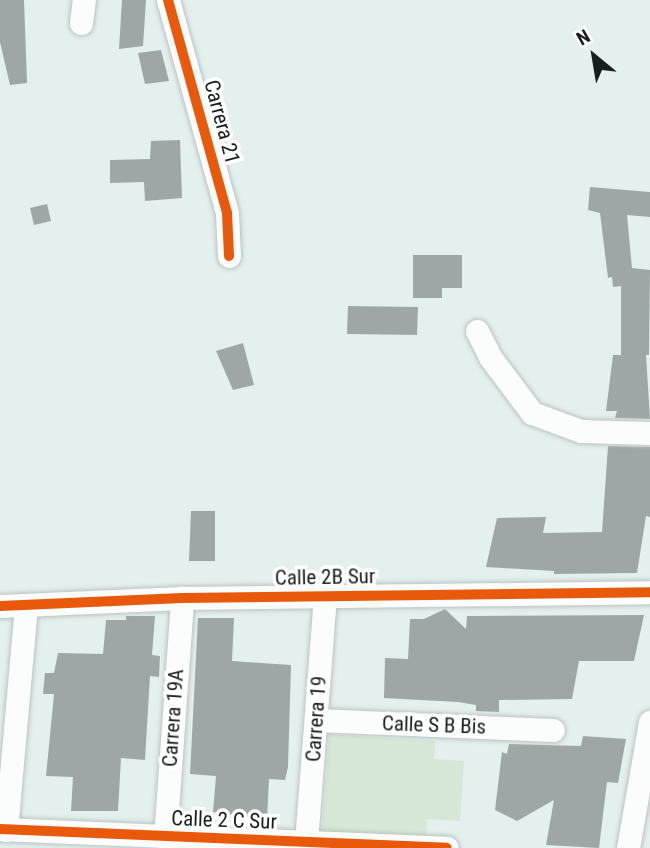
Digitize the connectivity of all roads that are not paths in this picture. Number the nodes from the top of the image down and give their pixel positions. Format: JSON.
{"nodes":[{"id":1,"x":168,"y":0,"type":"edge"},
{"id":2,"x":229,"y":256,"type":"dead end"},
{"id":3,"x":477,"y":331,"type":"dead end"},
{"id":4,"x":650,"y":433,"type":"edge"},
{"id":5,"x":650,"y":592,"type":"edge"},
{"id":6,"x":325,"y":596,"type":"junction"},
{"id":7,"x":182,"y":598,"type":"junction"},
{"id":8,"x":0,"y":606,"type":"edge"},
{"id":9,"x":26,"y":606,"type":"junction"},
{"id":10,"x":316,"y":720,"type":"junction"},
{"id":11,"x":650,"y":722,"type":"edge"},
{"id":12,"x":552,"y":730,"type":"dead end"},
{"id":13,"x":3,"y":830,"type":"edge"},
{"id":14,"x":165,"y":838,"type":"junction"},
{"id":15,"x":306,"y":842,"type":"junction"},
{"id":16,"x":447,"y":848,"type":"edge"},
{"id":17,"x":628,"y":848,"type":"edge"}],
"edges":[{"from":1,"to":2,"type":"street","name":"Carrera 21"},
{"from":3,"to":4,"type":"street"},
{"from":5,"to":6,"type":"street","name":"Calle 2B Sur"},
{"from":6,"to":7,"type":"street","name":"Calle 2B Sur"},
{"from":6,"to":10,"type":"street","name":"Carrera 19"},
{"from":7,"to":9,"type":"street","name":"Calle 2B Sur"},
{"from":7,"to":14,"type":"street","name":"Carrera 19A"},
{"from":8,"to":9,"type":"street","name":"Calle 2B Sur"},
{"from":9,"to":13,"type":"street"},
{"from":10,"to":12,"type":"street","name":"Calle S B Bis"},
{"from":10,"to":15,"type":"street","name":"Carrera 19"},
{"from":11,"to":17,"type":"street"},
{"from":13,"to":14,"type":"street","name":"Calle 2 C Sur"},
{"from":14,"to":15,"type":"street","name":"Calle 2 C Sur"},
{"from":15,"to":16,"type":"street","name":"Calle 2 C Sur"}]}
